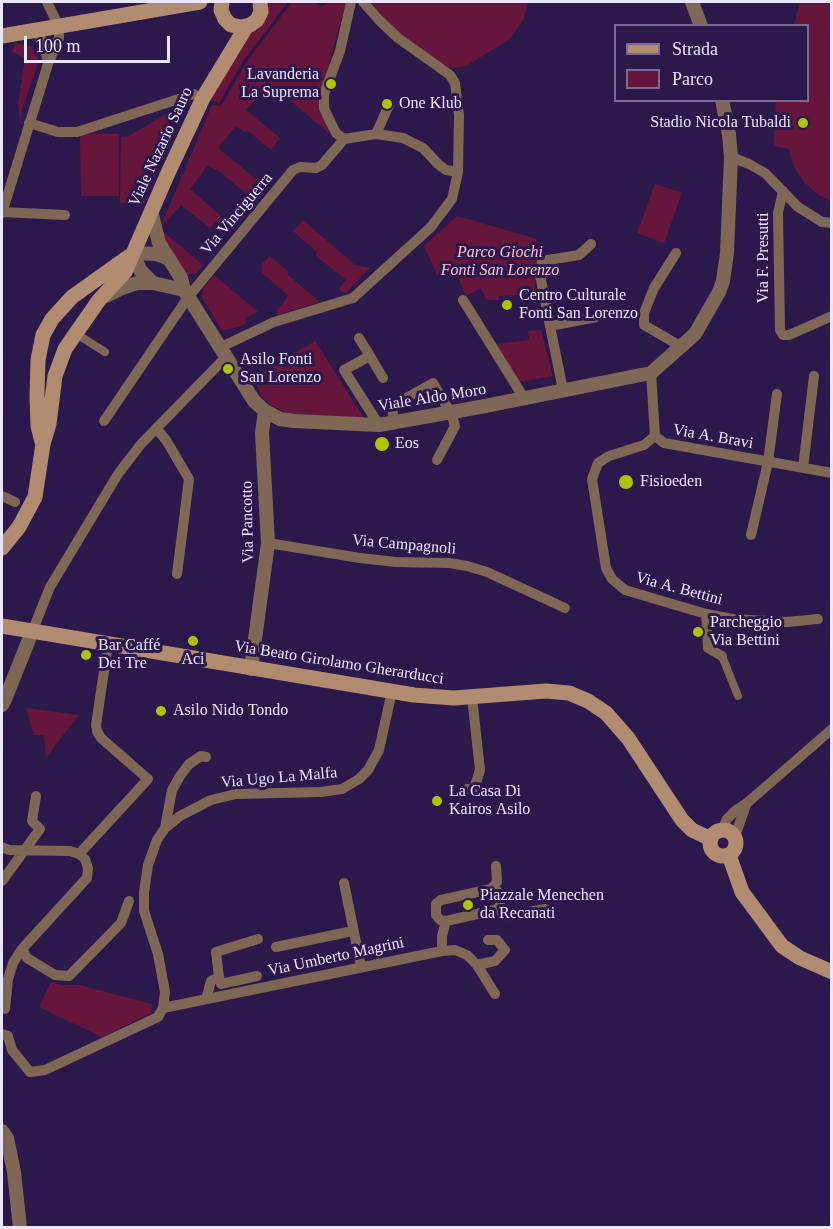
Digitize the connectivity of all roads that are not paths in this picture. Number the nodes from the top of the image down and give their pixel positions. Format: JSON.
{"nodes":[{"id":1,"x":47,"y":2,"type":"edge"},
{"id":2,"x":222,"y":2,"type":"edge"},
{"id":3,"x":261,"y":2,"type":"edge"},
{"id":4,"x":351,"y":2,"type":"edge"},
{"id":5,"x":363,"y":2,"type":"edge"},
{"id":6,"x":692,"y":2,"type":"edge"},
{"id":7,"x":194,"y":3,"type":"edge"},
{"id":8,"x":226,"y":20,"type":"junction"},
{"id":9,"x":700,"y":24,"type":"edge"},
{"id":10,"x":59,"y":27,"type":"junction"},
{"id":11,"x":246,"y":27,"type":"junction"},
{"id":12,"x":37,"y":30,"type":"junction"},
{"id":13,"x":2,"y":36,"type":"edge"},
{"id":14,"x":48,"y":64,"type":"junction"},
{"id":15,"x":222,"y":64,"type":"junction"},
{"id":16,"x":194,"y":94,"type":"dead end"},
{"id":17,"x":722,"y":102,"type":"edge"},
{"id":18,"x":388,"y":105,"type":"dead end"},
{"id":19,"x":29,"y":123,"type":"junction"},
{"id":20,"x":376,"y":134,"type":"junction"},
{"id":21,"x":344,"y":140,"type":"junction"},
{"id":22,"x":731,"y":157,"type":"junction"},
{"id":23,"x":458,"y":172,"type":"junction"},
{"id":24,"x":783,"y":191,"type":"junction"},
{"id":25,"x":4,"y":193,"type":"edge"},
{"id":26,"x":2,"y":212,"type":"edge"},
{"id":27,"x":151,"y":212,"type":"junction"},
{"id":28,"x":65,"y":215,"type":"dead end"},
{"id":29,"x":831,"y":223,"type":"edge"},
{"id":30,"x":591,"y":244,"type":"dead end"},
{"id":31,"x":676,"y":253,"type":"dead end"},
{"id":32,"x":133,"y":254,"type":"junction"},
{"id":33,"x":167,"y":258,"type":"junction"},
{"id":34,"x":153,"y":283,"type":"junction"},
{"id":35,"x":187,"y":293,"type":"junction"},
{"id":36,"x":99,"y":300,"type":"junction"},
{"id":37,"x":463,"y":300,"type":"dead end"},
{"id":38,"x":831,"y":316,"type":"edge"},
{"id":39,"x":596,"y":317,"type":"dead end"},
{"id":40,"x":550,"y":326,"type":"junction"},
{"id":41,"x":75,"y":333,"type":"junction"},
{"id":42,"x":359,"y":338,"type":"dead end"},
{"id":43,"x":682,"y":346,"type":"junction"},
{"id":44,"x":224,"y":351,"type":"junction"},
{"id":45,"x":105,"y":352,"type":"dead end"},
{"id":46,"x":370,"y":356,"type":"junction"},
{"id":47,"x":651,"y":373,"type":"junction"},
{"id":48,"x":814,"y":376,"type":"dead end"},
{"id":49,"x":383,"y":378,"type":"dead end"},
{"id":50,"x":563,"y":390,"type":"junction"},
{"id":51,"x":777,"y":394,"type":"dead end"},
{"id":52,"x":524,"y":398,"type":"junction"},
{"id":53,"x":265,"y":411,"type":"junction"},
{"id":54,"x":450,"y":412,"type":"junction"},
{"id":55,"x":104,"y":420,"type":"dead end"},
{"id":56,"x":394,"y":422,"type":"junction"},
{"id":57,"x":379,"y":425,"type":"junction"},
{"id":58,"x":156,"y":428,"type":"junction"},
{"id":59,"x":655,"y":436,"type":"junction"},
{"id":60,"x":43,"y":444,"type":"junction"},
{"id":61,"x":437,"y":460,"type":"dead end"},
{"id":62,"x":768,"y":462,"type":"junction"},
{"id":63,"x":803,"y":468,"type":"junction"},
{"id":64,"x":831,"y":473,"type":"edge"},
{"id":65,"x":2,"y":496,"type":"edge"},
{"id":66,"x":15,"y":502,"type":"dead end"},
{"id":67,"x":751,"y":535,"type":"dead end"},
{"id":68,"x":268,"y":543,"type":"junction"},
{"id":69,"x":2,"y":548,"type":"edge"},
{"id":70,"x":177,"y":574,"type":"dead end"},
{"id":71,"x":565,"y":608,"type":"dead end"},
{"id":72,"x":706,"y":614,"type":"junction"},
{"id":73,"x":818,"y":620,"type":"dead end"},
{"id":74,"x":3,"y":625,"type":"edge"},
{"id":75,"x":32,"y":632,"type":"junction"},
{"id":76,"x":108,"y":644,"type":"junction"},
{"id":77,"x":722,"y":656,"type":"joint"},
{"id":78,"x":251,"y":669,"type":"junction"},
{"id":79,"x":392,"y":691,"type":"junction"},
{"id":80,"x":738,"y":696,"type":"dead end"},
{"id":81,"x":472,"y":697,"type":"junction"},
{"id":82,"x":2,"y":705,"type":"edge"},
{"id":83,"x":831,"y":729,"type":"edge"},
{"id":84,"x":206,"y":757,"type":"dead end"},
{"id":85,"x":466,"y":789,"type":"dead end"},
{"id":86,"x":36,"y":796,"type":"dead end"},
{"id":87,"x":165,"y":828,"type":"junction"},
{"id":88,"x":722,"y":835,"type":"junction"},
{"id":89,"x":2,"y":847,"type":"edge"},
{"id":90,"x":22,"y":850,"type":"junction"},
{"id":91,"x":79,"y":854,"type":"junction"},
{"id":92,"x":729,"y":855,"type":"junction"},
{"id":93,"x":496,"y":866,"type":"dead end"},
{"id":94,"x":2,"y":881,"type":"edge"},
{"id":95,"x":344,"y":883,"type":"dead end"},
{"id":96,"x":490,"y":889,"type":"junction"},
{"id":97,"x":129,"y":901,"type":"dead end"},
{"id":98,"x":545,"y":909,"type":"dead end"},
{"id":99,"x":495,"y":910,"type":"junction"},
{"id":100,"x":446,"y":921,"type":"junction"},
{"id":101,"x":353,"y":931,"type":"junction"},
{"id":102,"x":258,"y":939,"type":"dead end"},
{"id":103,"x":488,"y":940,"type":"dead end"},
{"id":104,"x":276,"y":947,"type":"dead end"},
{"id":105,"x":22,"y":950,"type":"junction"},
{"id":106,"x":442,"y":951,"type":"junction"},
{"id":107,"x":477,"y":965,"type":"junction"},
{"id":108,"x":361,"y":967,"type":"junction"},
{"id":109,"x":831,"y":972,"type":"edge"},
{"id":110,"x":257,"y":976,"type":"dead end"},
{"id":111,"x":219,"y":977,"type":"junction"},
{"id":112,"x":495,"y":994,"type":"dead end"},
{"id":113,"x":206,"y":999,"type":"junction"},
{"id":114,"x":5,"y":1009,"type":"dead end"},
{"id":115,"x":161,"y":1012,"type":"junction"},
{"id":116,"x":2,"y":1034,"type":"edge"},
{"id":117,"x":2,"y":1131,"type":"edge"},
{"id":118,"x":20,"y":1227,"type":"edge"}],
"edges":[{"from":1,"to":10,"type":"street"},
{"from":2,"to":8,"type":"main road"},
{"from":3,"to":11,"type":"main road","name":"Viale Nazario Sauro"},
{"from":4,"to":21,"type":"street"},
{"from":5,"to":23,"type":"street"},
{"from":6,"to":9,"type":"street"},
{"from":7,"to":8,"type":"main road"},
{"from":7,"to":10,"type":"main road"},
{"from":8,"to":11,"type":"main road"},
{"from":8,"to":15,"type":"main road"},
{"from":10,"to":12,"type":"main road"},
{"from":10,"to":14,"type":"street"},
{"from":11,"to":15,"type":"main road","name":"Viale Nazario Sauro"},
{"from":12,"to":13,"type":"main road"},
{"from":12,"to":14,"type":"street"},
{"from":14,"to":19,"type":"street"},
{"from":15,"to":27,"type":"main road","name":"Viale Nazario Sauro"},
{"from":16,"to":19,"type":"street"},
{"from":17,"to":22,"type":"street"},
{"from":18,"to":20,"type":"street"},
{"from":19,"to":25,"type":"street"},
{"from":20,"to":21,"type":"street"},
{"from":20,"to":23,"type":"street"},
{"from":21,"to":35,"type":"street","name":"Via Vinciguerra"},
{"from":22,"to":24,"type":"street","name":"Via F. Presutti"},
{"from":22,"to":43,"type":"street"},
{"from":23,"to":44,"type":"street"},
{"from":24,"to":29,"type":"street"},
{"from":24,"to":38,"type":"street","name":"Via F. Presutti"},
{"from":25,"to":26,"type":"street"},
{"from":26,"to":28,"type":"street"},
{"from":27,"to":32,"type":"main road","name":"Viale Nazario Sauro"},
{"from":27,"to":33,"type":"street","name":"Viale Aldo Moro"},
{"from":30,"to":40,"type":"street"},
{"from":31,"to":43,"type":"street"},
{"from":32,"to":33,"type":"street"},
{"from":32,"to":34,"type":"street"},
{"from":32,"to":36,"type":"main road","name":"Viale Nazario Sauro"},
{"from":32,"to":60,"type":"main road","name":"Viale Nazario Sauro"},
{"from":33,"to":35,"type":"street","name":"Viale Aldo Moro"},
{"from":34,"to":35,"type":"street"},
{"from":34,"to":36,"type":"street"},
{"from":35,"to":44,"type":"street","name":"Viale Aldo Moro"},
{"from":35,"to":55,"type":"street","name":"Via Vinciguerra"},
{"from":36,"to":41,"type":"main road","name":"Viale Nazario Sauro"},
{"from":37,"to":52,"type":"street"},
{"from":39,"to":40,"type":"street"},
{"from":40,"to":50,"type":"street"},
{"from":41,"to":45,"type":"street"},
{"from":41,"to":60,"type":"main road","name":"Viale Nazario Sauro"},
{"from":42,"to":46,"type":"street"},
{"from":43,"to":47,"type":"street"},
{"from":44,"to":53,"type":"street","name":"Viale Aldo Moro"},
{"from":44,"to":58,"type":"street"},
{"from":46,"to":49,"type":"street"},
{"from":46,"to":57,"type":"street"},
{"from":47,"to":50,"type":"street","name":"Viale Aldo Moro"},
{"from":47,"to":59,"type":"street","name":"Via A. Bravi"},
{"from":48,"to":63,"type":"street"},
{"from":50,"to":52,"type":"street","name":"Viale Aldo Moro"},
{"from":51,"to":62,"type":"street"},
{"from":52,"to":54,"type":"street","name":"Viale Aldo Moro"},
{"from":53,"to":57,"type":"street","name":"Viale Aldo Moro"},
{"from":53,"to":68,"type":"street","name":"Via Pancotto"},
{"from":54,"to":56,"type":"street","name":"Viale Aldo Moro"},
{"from":54,"to":56,"type":"street"},
{"from":54,"to":61,"type":"street"},
{"from":56,"to":57,"type":"street","name":"Viale Aldo Moro"},
{"from":58,"to":70,"type":"street"},
{"from":58,"to":75,"type":"street"},
{"from":59,"to":62,"type":"street","name":"Via A. Bravi"},
{"from":59,"to":72,"type":"street","name":"Via A. Bettini"},
{"from":60,"to":69,"type":"main road","name":"Viale Nazario Sauro"},
{"from":62,"to":63,"type":"street","name":"Via A. Bravi"},
{"from":62,"to":67,"type":"street"},
{"from":63,"to":64,"type":"street","name":"Via A. Bravi"},
{"from":65,"to":66,"type":"street"},
{"from":68,"to":71,"type":"street","name":"Via Campagnoli"},
{"from":68,"to":78,"type":"street","name":"Via Pancotto"},
{"from":72,"to":73,"type":"street","name":"Via A. Bettini"},
{"from":72,"to":77,"type":"street"},
{"from":74,"to":75,"type":"main road","name":"Via Beato Girolamo Gherarducci"},
{"from":75,"to":76,"type":"main road","name":"Via Beato Girolamo Gherarducci"},
{"from":75,"to":82,"type":"street"},
{"from":76,"to":78,"type":"main road","name":"Via Beato Girolamo Gherarducci"},
{"from":76,"to":91,"type":"street"},
{"from":77,"to":80,"type":"street"},
{"from":78,"to":79,"type":"main road","name":"Via Beato Girolamo Gherarducci"},
{"from":79,"to":81,"type":"main road","name":"Via Beato Girolamo Gherarducci"},
{"from":79,"to":87,"type":"street","name":"Via Ugo La Malfa"},
{"from":81,"to":85,"type":"street"},
{"from":81,"to":88,"type":"main road","name":"Via Beato Girolamo Gherarducci"},
{"from":83,"to":88,"type":"street"},
{"from":84,"to":87,"type":"street"},
{"from":86,"to":90,"type":"street"},
{"from":87,"to":115,"type":"street","name":"Via Ugo La Malfa"},
{"from":88,"to":92,"type":"main road"},
{"from":88,"to":92,"type":"main road"},
{"from":89,"to":90,"type":"street"},
{"from":90,"to":91,"type":"street"},
{"from":90,"to":94,"type":"street"},
{"from":91,"to":105,"type":"street"},
{"from":92,"to":109,"type":"main road"},
{"from":93,"to":96,"type":"street"},
{"from":95,"to":101,"type":"street"},
{"from":96,"to":99,"type":"street"},
{"from":96,"to":100,"type":"street"},
{"from":97,"to":105,"type":"street"},
{"from":98,"to":99,"type":"street"},
{"from":99,"to":100,"type":"street"},
{"from":100,"to":106,"type":"street"},
{"from":101,"to":104,"type":"street"},
{"from":101,"to":108,"type":"street"},
{"from":102,"to":111,"type":"street"},
{"from":103,"to":107,"type":"street"},
{"from":105,"to":114,"type":"street"},
{"from":106,"to":107,"type":"street","name":"Via Umberto Magrini"},
{"from":106,"to":108,"type":"street","name":"Via Umberto Magrini"},
{"from":107,"to":112,"type":"street","name":"Via Umberto Magrini"},
{"from":108,"to":113,"type":"street","name":"Via Umberto Magrini"},
{"from":110,"to":111,"type":"street"},
{"from":111,"to":113,"type":"street"},
{"from":113,"to":115,"type":"street","name":"Via Umberto Magrini"},
{"from":115,"to":116,"type":"street","name":"Via Umberto Magrini"},
{"from":117,"to":118,"type":"street"}]}
